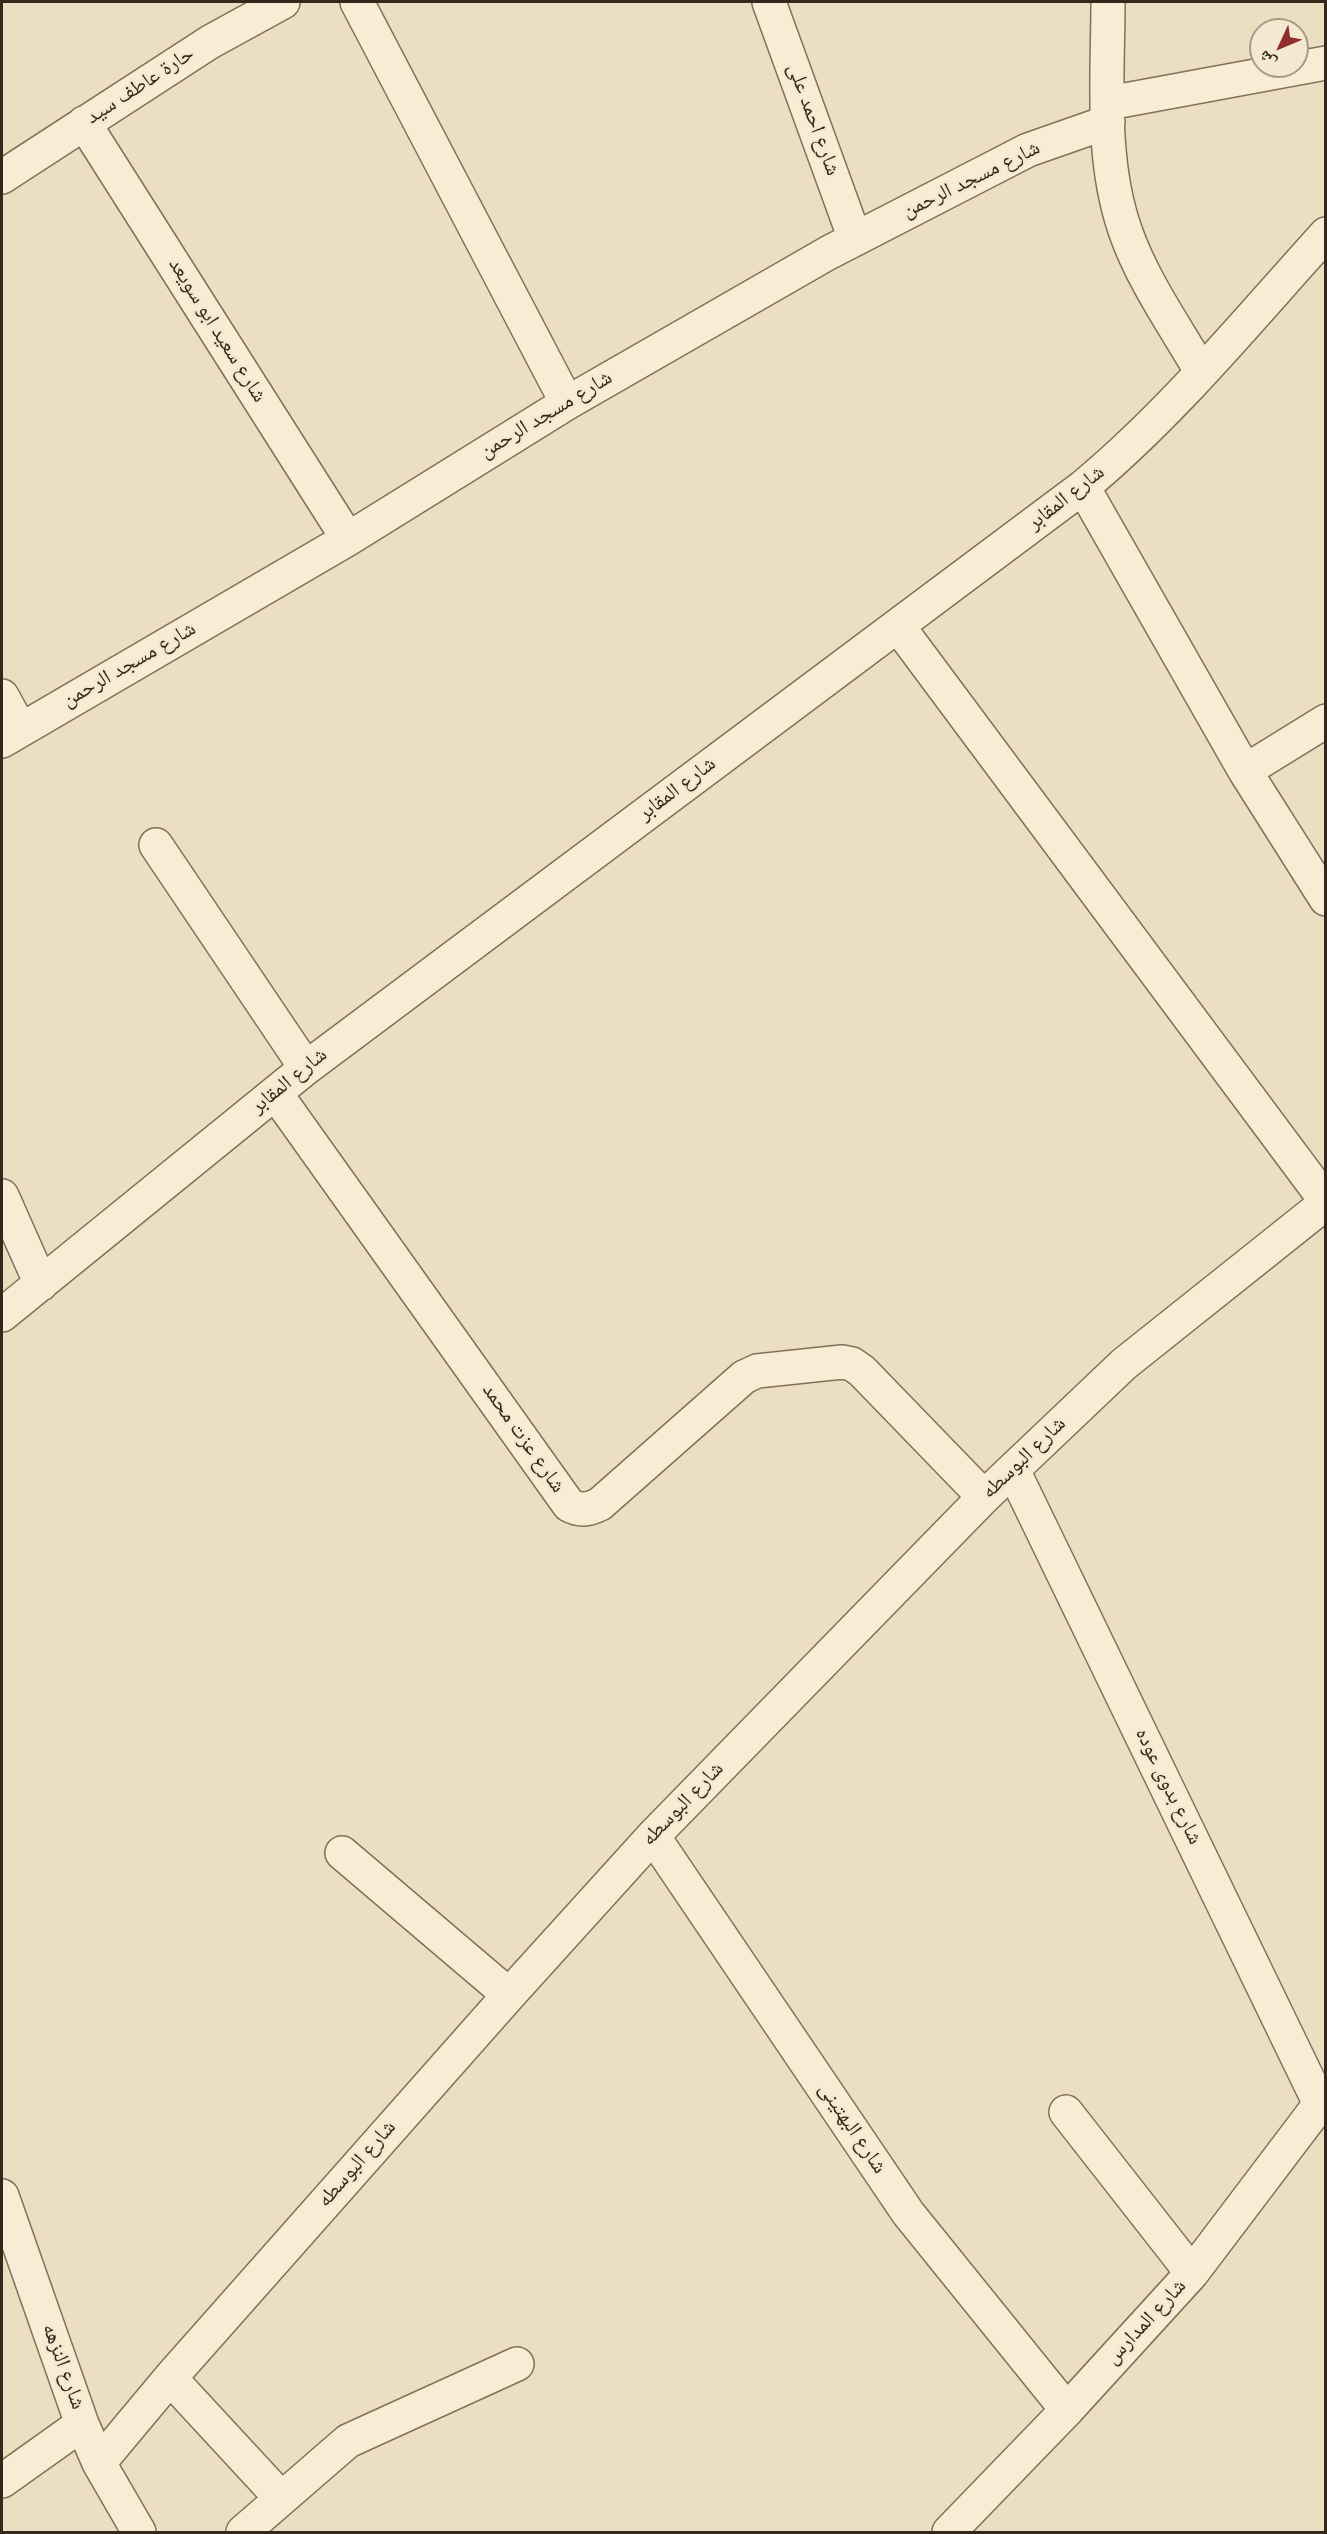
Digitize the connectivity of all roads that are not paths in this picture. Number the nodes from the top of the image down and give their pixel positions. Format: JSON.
{"nodes":[{"id":1,"x":283,"y":2,"type":"edge"},
{"id":2,"x":357,"y":2,"type":"edge"},
{"id":3,"x":769,"y":2,"type":"edge"},
{"id":4,"x":1108,"y":2,"type":"edge"},
{"id":5,"x":1326,"y":63,"type":"edge"},
{"id":6,"x":1108,"y":112,"type":"junction"},
{"id":7,"x":84,"y":123,"type":"junction"},
{"id":8,"x":2,"y":177,"type":"edge"},
{"id":9,"x":1326,"y":234,"type":"edge"},
{"id":10,"x":855,"y":239,"type":"junction"},
{"id":11,"x":1201,"y":371,"type":"junction"},
{"id":12,"x":567,"y":403,"type":"junction"},
{"id":13,"x":1083,"y":488,"type":"junction"},
{"id":14,"x":348,"y":539,"type":"junction"},
{"id":15,"x":898,"y":626,"type":"junction"},
{"id":16,"x":2,"y":696,"type":"edge"},
{"id":17,"x":1326,"y":721,"type":"edge"},
{"id":18,"x":11,"y":735,"type":"edge"},
{"id":19,"x":1245,"y":771,"type":"junction"},
{"id":20,"x":156,"y":845,"type":"dead end"},
{"id":21,"x":1326,"y":899,"type":"edge"},
{"id":22,"x":306,"y":1068,"type":"junction"},
{"id":23,"x":276,"y":1094,"type":"junction"},
{"id":24,"x":2,"y":1196,"type":"edge"},
{"id":25,"x":1326,"y":1202,"type":"edge"},
{"id":26,"x":41,"y":1284,"type":"junction"},
{"id":27,"x":2,"y":1315,"type":"edge"},
{"id":28,"x":1013,"y":1470,"type":"junction"},
{"id":29,"x":984,"y":1497,"type":"junction"},
{"id":30,"x":653,"y":1836,"type":"junction"},
{"id":31,"x":342,"y":1853,"type":"dead end"},
{"id":32,"x":509,"y":1995,"type":"junction"},
{"id":33,"x":1323,"y":2100,"type":"edge"},
{"id":34,"x":1066,"y":2112,"type":"dead end"},
{"id":35,"x":2,"y":2202,"type":"edge"},
{"id":36,"x":1192,"y":2273,"type":"junction"},
{"id":37,"x":518,"y":2364,"type":"dead end"},
{"id":38,"x":170,"y":2378,"type":"junction"},
{"id":39,"x":1067,"y":2410,"type":"junction"},
{"id":40,"x":82,"y":2424,"type":"junction"},
{"id":41,"x":99,"y":2463,"type":"junction"},
{"id":42,"x":2,"y":2481,"type":"edge"},
{"id":43,"x":281,"y":2498,"type":"junction"},
{"id":44,"x":139,"y":2532,"type":"edge"},
{"id":45,"x":243,"y":2532,"type":"edge"},
{"id":46,"x":948,"y":2532,"type":"edge"}],
"edges":[{"from":1,"to":7,"type":"street","name":"حارة عاطف سيد"},
{"from":2,"to":12,"type":"street"},
{"from":3,"to":10,"type":"street","name":"شارع احمد على"},
{"from":4,"to":6,"type":"street"},
{"from":5,"to":6,"type":"street","name":"شارع مسجد الرحمن"},
{"from":6,"to":10,"type":"street","name":"شارع مسجد الرحمن"},
{"from":6,"to":11,"type":"street"},
{"from":7,"to":8,"type":"street","name":"حارة عاطف سيد"},
{"from":7,"to":14,"type":"street","name":"شارع سعيد ابو سويعد"},
{"from":9,"to":11,"type":"street","name":"شارع المقابر"},
{"from":10,"to":12,"type":"street","name":"شارع مسجد الرحمن"},
{"from":11,"to":13,"type":"street","name":"شارع المقابر"},
{"from":12,"to":14,"type":"street","name":"شارع مسجد الرحمن"},
{"from":13,"to":15,"type":"street","name":"شارع المقابر"},
{"from":13,"to":19,"type":"street"},
{"from":14,"to":18,"type":"street","name":"شارع مسجد الرحمن"},
{"from":15,"to":22,"type":"street","name":"شارع المقابر"},
{"from":15,"to":25,"type":"street"},
{"from":16,"to":18,"type":"street"},
{"from":17,"to":19,"type":"street"},
{"from":19,"to":21,"type":"street"},
{"from":20,"to":22,"type":"street"},
{"from":22,"to":23,"type":"street","name":"شارع المقابر"},
{"from":23,"to":26,"type":"street","name":"شارع المقابر"},
{"from":23,"to":29,"type":"street","name":"شارع عزت محمد"},
{"from":24,"to":26,"type":"street"},
{"from":25,"to":28,"type":"street","name":"شارع البوسطه"},
{"from":26,"to":27,"type":"street","name":"شارع المقابر"},
{"from":28,"to":29,"type":"street","name":"شارع البوسطه"},
{"from":28,"to":33,"type":"street","name":"شارع بدوى عوده"},
{"from":29,"to":30,"type":"street","name":"شارع البوسطه"},
{"from":30,"to":32,"type":"street","name":"شارع البوسطه"},
{"from":30,"to":39,"type":"street","name":"شارع البهتينى"},
{"from":31,"to":32,"type":"street"},
{"from":32,"to":38,"type":"street","name":"شارع البوسطه"},
{"from":33,"to":36,"type":"street","name":"شارع المدارس"},
{"from":34,"to":36,"type":"street"},
{"from":35,"to":40,"type":"street","name":"شارع النزهه"},
{"from":36,"to":39,"type":"street","name":"شارع المدارس"},
{"from":37,"to":43,"type":"street"},
{"from":38,"to":41,"type":"street","name":"شارع البوسطه"},
{"from":38,"to":43,"type":"street"},
{"from":39,"to":46,"type":"street","name":"شارع المدارس"},
{"from":40,"to":41,"type":"street","name":"شارع النزهه"},
{"from":40,"to":42,"type":"street"},
{"from":41,"to":44,"type":"street","name":"شارع النزهه"},
{"from":43,"to":45,"type":"street"}]}
